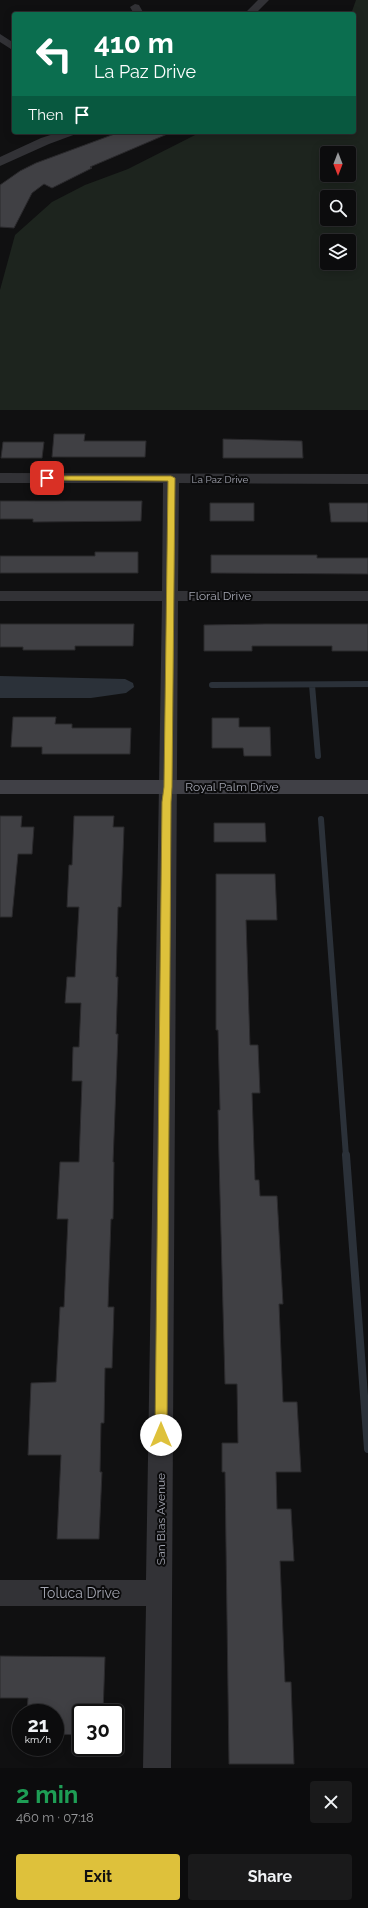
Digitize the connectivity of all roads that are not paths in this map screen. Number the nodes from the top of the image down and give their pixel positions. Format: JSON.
{"nodes":[{"id":1,"x":264,"y":0,"type":"edge"},
{"id":2,"x":252,"y":12,"type":"edge"},
{"id":3,"x":0,"y":37,"type":"edge"},
{"id":4,"x":12,"y":46,"type":"edge"},
{"id":5,"x":66,"y":134,"type":"edge"},
{"id":6,"x":0,"y":162,"type":"edge"},
{"id":7,"x":0,"y":478,"type":"edge"},
{"id":8,"x":171,"y":478,"type":"junction"},
{"id":9,"x":368,"y":479,"type":"edge"},
{"id":10,"x":0,"y":596,"type":"edge"},
{"id":11,"x":170,"y":596,"type":"junction"},
{"id":12,"x":368,"y":596,"type":"edge"},
{"id":13,"x":0,"y":787,"type":"edge"},
{"id":14,"x":168,"y":787,"type":"junction"},
{"id":15,"x":368,"y":788,"type":"edge"},
{"id":16,"x":0,"y":1593,"type":"edge"},
{"id":17,"x":160,"y":1593,"type":"junction"},
{"id":18,"x":157,"y":1768,"type":"edge"}],
"edges":[{"from":1,"to":2,"type":"street"},
{"from":3,"to":4,"type":"street"},
{"from":5,"to":6,"type":"street"},
{"from":7,"to":8,"type":"street","name":"La Paz Drive"},
{"from":8,"to":9,"type":"street","name":"La Paz Drive"},
{"from":8,"to":11,"type":"street","name":"San Blas Avenue"},
{"from":10,"to":11,"type":"street","name":"Floral Drive"},
{"from":11,"to":12,"type":"street","name":"Floral Drive"},
{"from":11,"to":14,"type":"street","name":"San Blas Avenue"},
{"from":13,"to":14,"type":"street","name":"Royal Palm Drive"},
{"from":14,"to":15,"type":"street","name":"Royal Palm Drive"},
{"from":14,"to":17,"type":"street","name":"San Blas Avenue"},
{"from":16,"to":17,"type":"street","name":"Toluca Drive"},
{"from":17,"to":18,"type":"street","name":"San Blas Avenue"}]}
